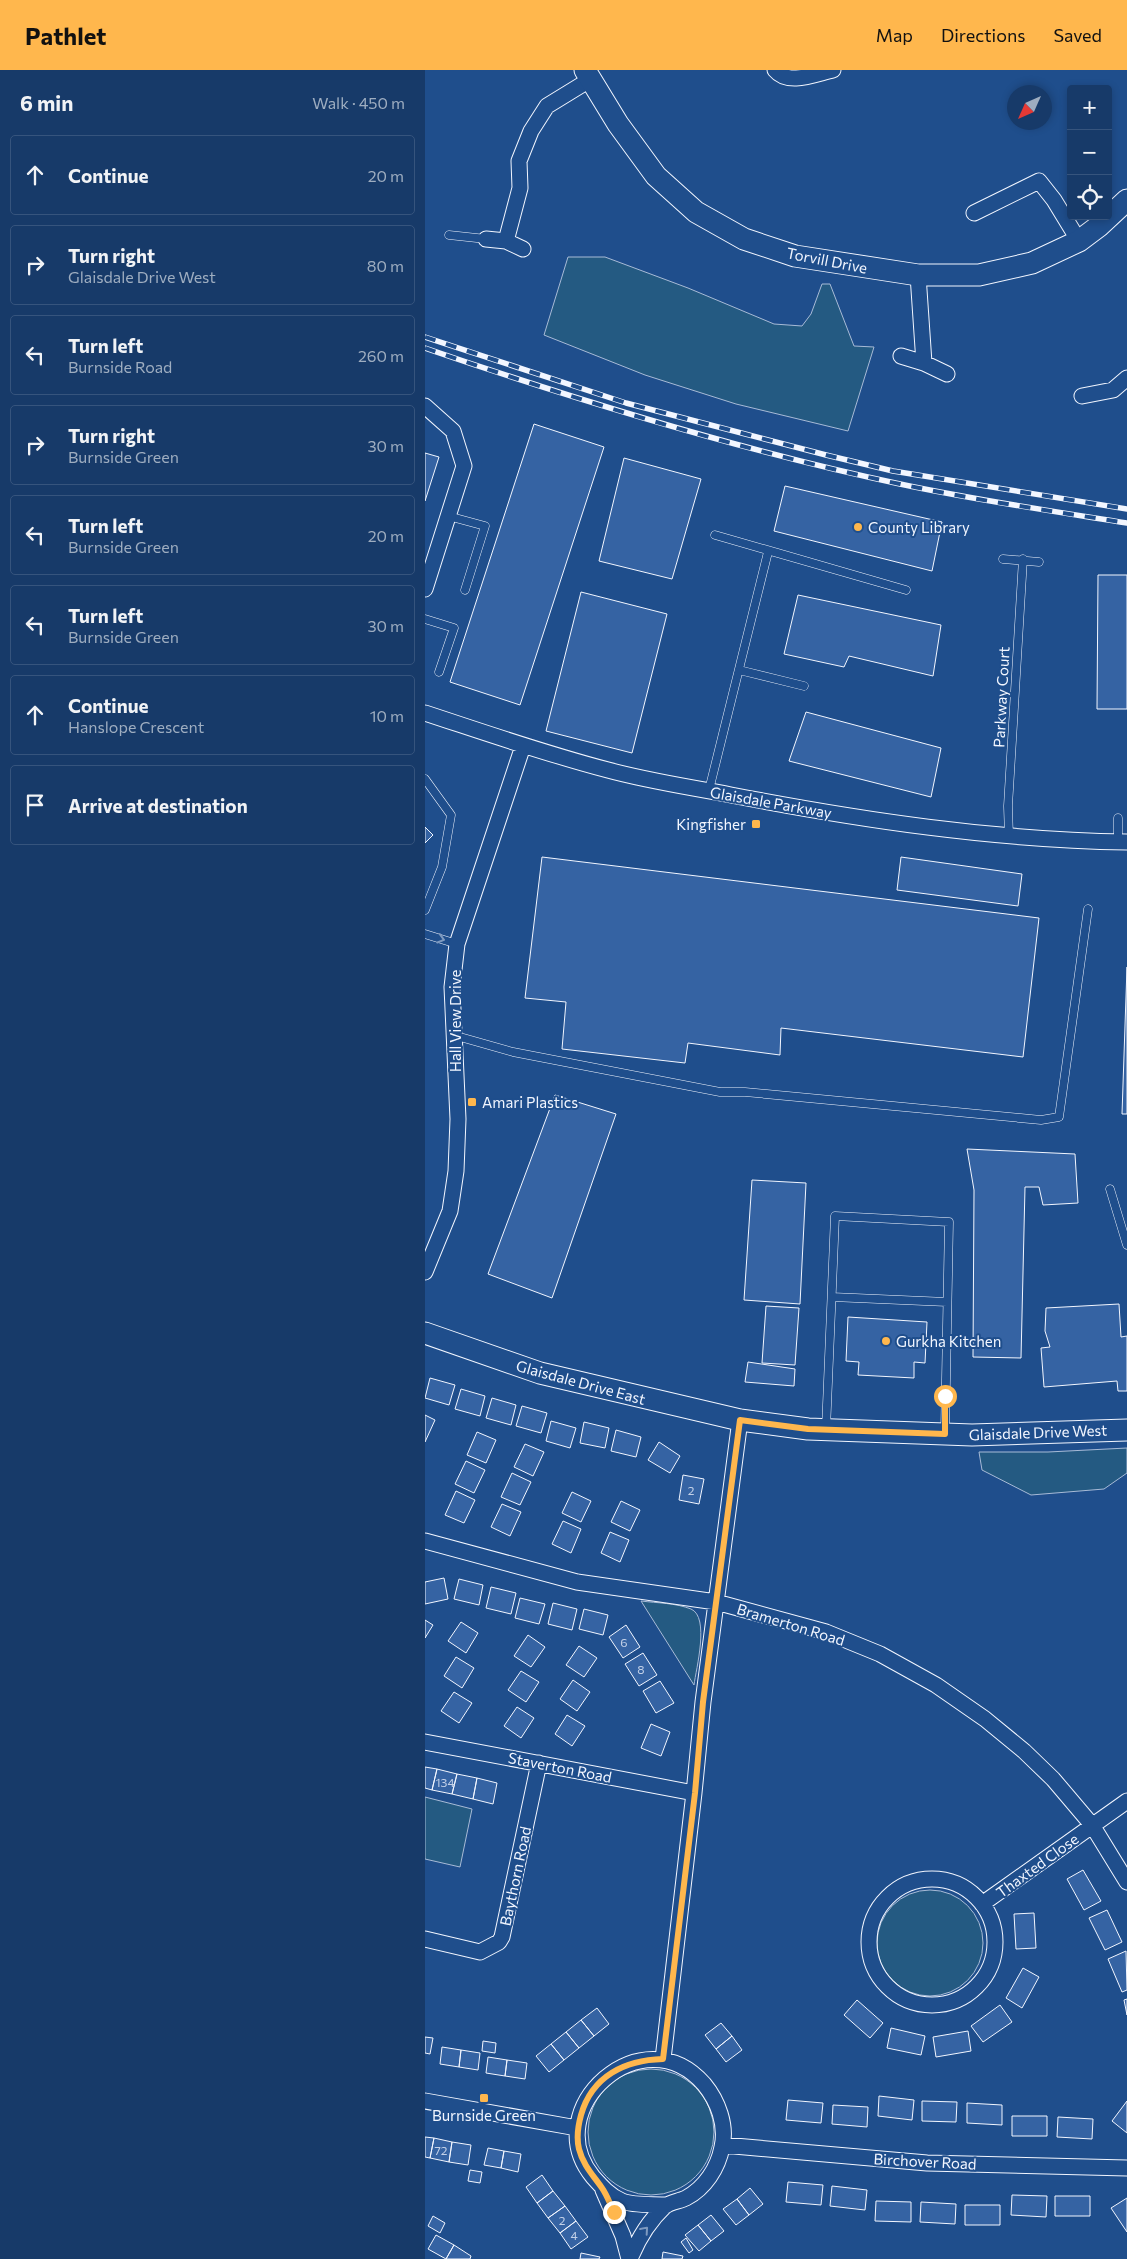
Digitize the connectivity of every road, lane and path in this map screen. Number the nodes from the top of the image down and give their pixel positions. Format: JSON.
{"nodes":[{"id":1,"x":775,"y":70,"type":"edge"},
{"id":2,"x":833,"y":70,"type":"edge"},
{"id":3,"x":588,"y":75,"type":"edge"},
{"id":4,"x":1127,"y":200,"type":"edge"},
{"id":5,"x":974,"y":213,"type":"dead end"},
{"id":6,"x":449,"y":236,"type":"dead end"},
{"id":7,"x":486,"y":239,"type":"joint"},
{"id":8,"x":506,"y":241,"type":"junction"},
{"id":9,"x":1079,"y":241,"type":"junction"},
{"id":10,"x":523,"y":250,"type":"dead end"},
{"id":11,"x":918,"y":275,"type":"junction"},
{"id":12,"x":901,"y":356,"type":"dead end"},
{"id":13,"x":924,"y":363,"type":"junction"},
{"id":14,"x":947,"y":374,"type":"dead end"},
{"id":15,"x":1127,"y":378,"type":"edge"},
{"id":16,"x":1082,"y":396,"type":"dead end"},
{"id":17,"x":425,"y":406,"type":"edge"},
{"id":18,"x":448,"y":516,"type":"junction"},
{"id":19,"x":715,"y":535,"type":"dead end"},
{"id":20,"x":768,"y":552,"type":"junction"},
{"id":21,"x":1003,"y":559,"type":"dead end"},
{"id":22,"x":1023,"y":559,"type":"junction"},
{"id":23,"x":1039,"y":562,"type":"dead end"},
{"id":24,"x":425,"y":589,"type":"edge"},
{"id":25,"x":465,"y":590,"type":"dead end"},
{"id":26,"x":906,"y":590,"type":"dead end"},
{"id":27,"x":425,"y":619,"type":"edge"},
{"id":28,"x":739,"y":670,"type":"junction"},
{"id":29,"x":439,"y":672,"type":"dead end"},
{"id":30,"x":805,"y":686,"type":"dead end"},
{"id":31,"x":425,"y":713,"type":"edge"},
{"id":32,"x":523,"y":746,"type":"junction"},
{"id":33,"x":425,"y":779,"type":"edge"},
{"id":34,"x":709,"y":790,"type":"junction"},
{"id":35,"x":1118,"y":818,"type":"dead end"},
{"id":36,"x":1009,"y":837,"type":"junction"},
{"id":37,"x":1123,"y":842,"type":"edge"},
{"id":38,"x":1088,"y":909,"type":"dead end"},
{"id":39,"x":425,"y":910,"type":"edge"},
{"id":40,"x":425,"y":934,"type":"edge"},
{"id":41,"x":457,"y":944,"type":"junction"},
{"id":42,"x":453,"y":1035,"type":"junction"},
{"id":43,"x":1110,"y":1189,"type":"dead end"},
{"id":44,"x":1127,"y":1245,"type":"edge"},
{"id":45,"x":425,"y":1272,"type":"edge"},
{"id":46,"x":831,"y":1297,"type":"junction"},
{"id":47,"x":947,"y":1302,"type":"junction"},
{"id":48,"x":425,"y":1333,"type":"edge"},
{"id":49,"x":740,"y":1420,"type":"junction"},
{"id":50,"x":825,"y":1429,"type":"junction"},
{"id":51,"x":1127,"y":1430,"type":"edge"},
{"id":52,"x":945,"y":1434,"type":"junction"},
{"id":53,"x":425,"y":1541,"type":"edge"},
{"id":54,"x":716,"y":1602,"type":"junction"},
{"id":55,"x":425,"y":1742,"type":"edge"},
{"id":56,"x":539,"y":1763,"type":"junction"},
{"id":57,"x":695,"y":1793,"type":"junction"},
{"id":58,"x":1127,"y":1801,"type":"edge"},
{"id":59,"x":1092,"y":1825,"type":"junction"},
{"id":60,"x":1127,"y":1882,"type":"edge"},
{"id":61,"x":982,"y":1904,"type":"junction"},
{"id":62,"x":425,"y":1939,"type":"edge"},
{"id":63,"x":663,"y":2059,"type":"junction"},
{"id":64,"x":425,"y":2101,"type":"edge"},
{"id":65,"x":577,"y":2128,"type":"junction"},
{"id":66,"x":723,"y":2145,"type":"junction"},
{"id":67,"x":1127,"y":2168,"type":"edge"},
{"id":68,"x":603,"y":2188,"type":"junction"},
{"id":69,"x":667,"y":2205,"type":"junction"},
{"id":70,"x":629,"y":2259,"type":"edge"}],
"edges":[{"from":1,"to":2,"type":"street"},
{"from":3,"to":8,"type":"street"},
{"from":3,"to":11,"type":"street","name":"Torvill Drive"},
{"from":4,"to":9,"type":"street","name":"Torvill Drive"},
{"from":5,"to":9,"type":"street"},
{"from":6,"to":7,"type":"lane"},
{"from":7,"to":8,"type":"street"},
{"from":8,"to":10,"type":"street"},
{"from":9,"to":11,"type":"street","name":"Torvill Drive"},
{"from":11,"to":13,"type":"street"},
{"from":12,"to":13,"type":"street"},
{"from":13,"to":14,"type":"street"},
{"from":15,"to":16,"type":"street"},
{"from":17,"to":18,"type":"street"},
{"from":18,"to":24,"type":"street"},
{"from":18,"to":25,"type":"lane"},
{"from":19,"to":20,"type":"lane"},
{"from":20,"to":26,"type":"lane"},
{"from":20,"to":28,"type":"lane"},
{"from":21,"to":22,"type":"lane"},
{"from":22,"to":23,"type":"lane"},
{"from":22,"to":36,"type":"lane","name":"Parkway Court"},
{"from":27,"to":29,"type":"lane"},
{"from":28,"to":30,"type":"lane"},
{"from":28,"to":34,"type":"lane"},
{"from":31,"to":32,"type":"street","name":"Glaisdale Parkway"},
{"from":32,"to":34,"type":"street","name":"Glaisdale Parkway"},
{"from":32,"to":41,"type":"street","name":"Hall View Drive"},
{"from":33,"to":39,"type":"lane"},
{"from":34,"to":36,"type":"street","name":"Glaisdale Parkway"},
{"from":35,"to":37,"type":"lane"},
{"from":36,"to":37,"type":"street","name":"Glaisdale Parkway"},
{"from":38,"to":42,"type":"lane"},
{"from":40,"to":41,"type":"lane","one_way":true},
{"from":41,"to":42,"type":"street","name":"Hall View Drive"},
{"from":42,"to":45,"type":"street","name":"Hall View Drive"},
{"from":43,"to":44,"type":"lane"},
{"from":46,"to":47,"type":"lane"},
{"from":46,"to":47,"type":"lane"},
{"from":46,"to":50,"type":"lane"},
{"from":47,"to":52,"type":"lane"},
{"from":48,"to":49,"type":"street","name":"Glaisdale Drive East"},
{"from":49,"to":50,"type":"street","name":"Glaisdale Drive West"},
{"from":49,"to":54,"type":"street"},
{"from":50,"to":52,"type":"street","name":"Glaisdale Drive West"},
{"from":51,"to":52,"type":"street","name":"Glaisdale Drive West"},
{"from":53,"to":54,"type":"street","name":"Bramerton Road"},
{"from":54,"to":57,"type":"street"},
{"from":54,"to":59,"type":"street","name":"Bramerton Road"},
{"from":55,"to":56,"type":"street","name":"Staverton Road"},
{"from":56,"to":57,"type":"street","name":"Staverton Road"},
{"from":56,"to":62,"type":"street","name":"Baythorn Road"},
{"from":57,"to":63,"type":"street"},
{"from":58,"to":59,"type":"street","name":"Thaxted Close"},
{"from":59,"to":60,"type":"street","name":"Bramerton Road"},
{"from":59,"to":61,"type":"street","name":"Thaxted Close"},
{"from":61,"to":61,"type":"street","name":"Thaxted Close"},
{"from":63,"to":65,"type":"street"},
{"from":63,"to":66,"type":"street"},
{"from":64,"to":65,"type":"street"},
{"from":65,"to":68,"type":"street"},
{"from":66,"to":67,"type":"street","name":"Birchover Road"},
{"from":66,"to":69,"type":"street"},
{"from":68,"to":69,"type":"street"},
{"from":68,"to":70,"type":"street"},
{"from":70,"to":69,"type":"street","one_way":true}]}
